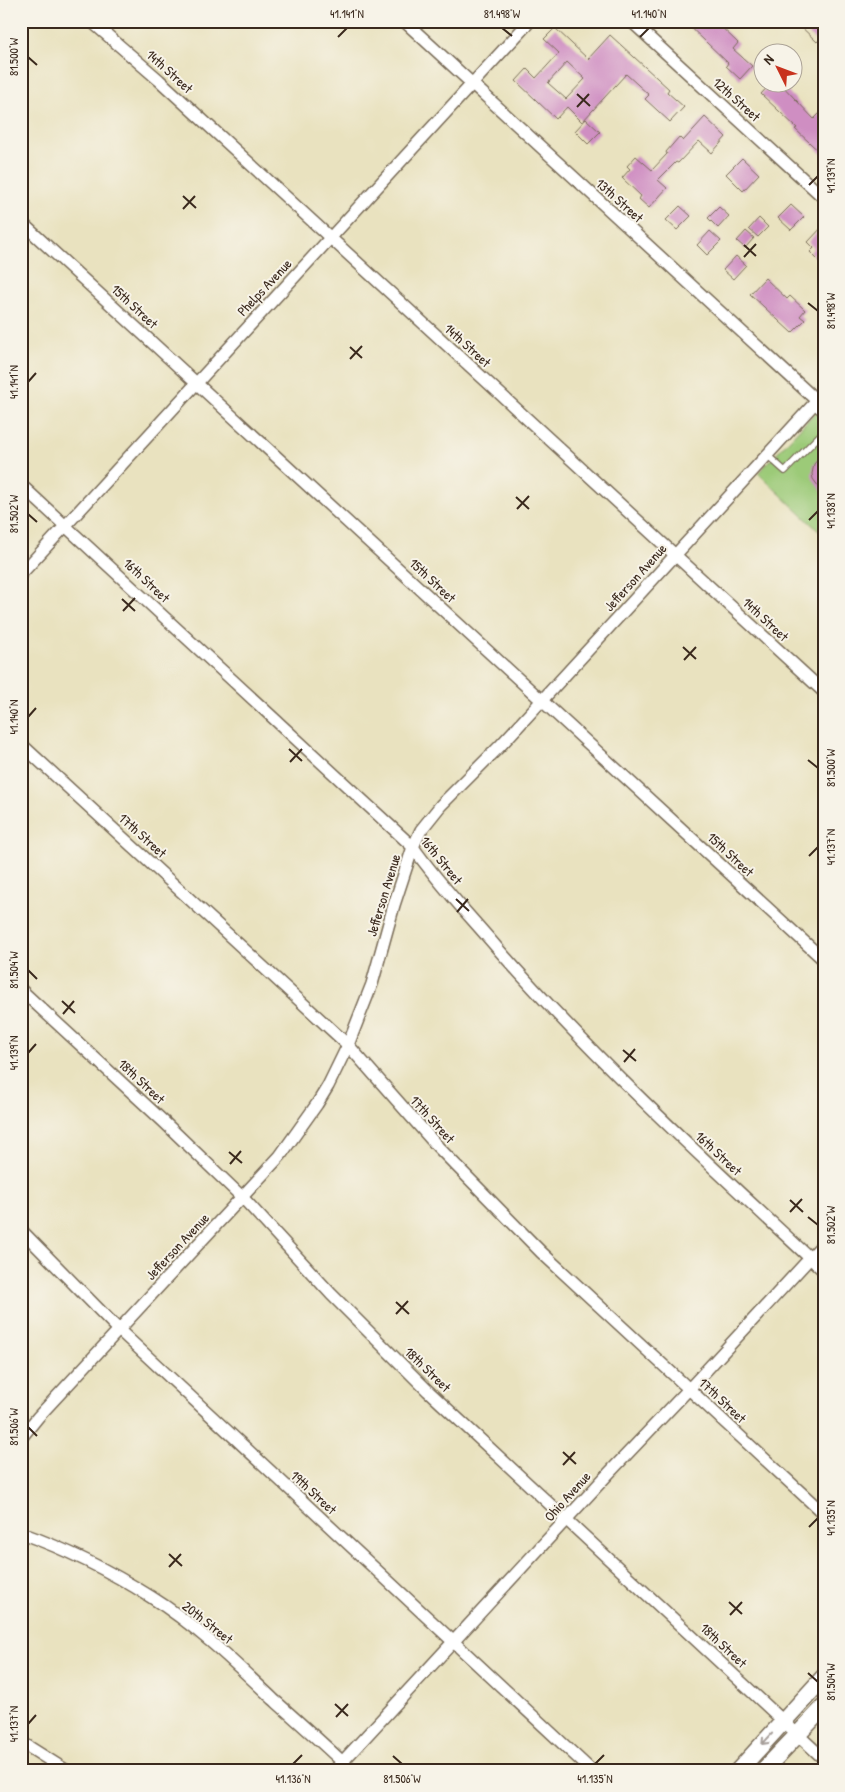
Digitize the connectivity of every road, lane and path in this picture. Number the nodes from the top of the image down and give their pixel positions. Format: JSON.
{"nodes":[{"id":1,"x":91,"y":21,"type":"edge"},
{"id":2,"x":404,"y":21,"type":"edge"},
{"id":3,"x":530,"y":21,"type":"edge"},
{"id":4,"x":631,"y":21,"type":"edge"},
{"id":5,"x":472,"y":84,"type":"junction"},
{"id":6,"x":824,"y":198,"type":"edge"},
{"id":7,"x":21,"y":222,"type":"edge"},
{"id":8,"x":330,"y":238,"type":"junction"},
{"id":9,"x":197,"y":384,"type":"junction"},
{"id":10,"x":818,"y":400,"type":"edge"},
{"id":11,"x":824,"y":415,"type":"edge"},
{"id":12,"x":824,"y":432,"type":"edge"},
{"id":13,"x":767,"y":455,"type":"junction"},
{"id":14,"x":21,"y":485,"type":"edge"},
{"id":15,"x":66,"y":526,"type":"junction"},
{"id":16,"x":676,"y":554,"type":"junction"},
{"id":17,"x":21,"y":574,"type":"edge"},
{"id":18,"x":824,"y":692,"type":"edge"},
{"id":19,"x":542,"y":701,"type":"junction"},
{"id":20,"x":21,"y":744,"type":"edge"},
{"id":21,"x":413,"y":847,"type":"junction"},
{"id":22,"x":824,"y":960,"type":"edge"},
{"id":23,"x":21,"y":990,"type":"edge"},
{"id":24,"x":348,"y":1045,"type":"junction"},
{"id":25,"x":242,"y":1198,"type":"junction"},
{"id":26,"x":21,"y":1230,"type":"edge"},
{"id":27,"x":824,"y":1243,"type":"edge"},
{"id":28,"x":810,"y":1258,"type":"junction"},
{"id":29,"x":824,"y":1271,"type":"edge"},
{"id":30,"x":119,"y":1330,"type":"junction"},
{"id":31,"x":689,"y":1389,"type":"junction"},
{"id":32,"x":21,"y":1438,"type":"edge"},
{"id":33,"x":824,"y":1514,"type":"edge"},
{"id":34,"x":567,"y":1520,"type":"junction"},
{"id":35,"x":21,"y":1533,"type":"edge"},
{"id":36,"x":454,"y":1641,"type":"junction"},
{"id":37,"x":824,"y":1677,"type":"edge"},
{"id":38,"x":824,"y":1706,"type":"edge"},
{"id":39,"x":783,"y":1722,"type":"junction"},
{"id":40,"x":797,"y":1735,"type":"junction"},
{"id":41,"x":21,"y":1742,"type":"edge"},
{"id":42,"x":824,"y":1759,"type":"edge"},
{"id":43,"x":343,"y":1762,"type":"junction"},
{"id":44,"x":66,"y":1771,"type":"edge"},
{"id":45,"x":334,"y":1771,"type":"edge"},
{"id":46,"x":352,"y":1771,"type":"edge"},
{"id":47,"x":592,"y":1771,"type":"edge"},
{"id":48,"x":738,"y":1771,"type":"edge"},
{"id":49,"x":764,"y":1771,"type":"edge"}],
"edges":[{"from":1,"to":8,"type":"street","name":"14th Street"},
{"from":2,"to":5,"type":"street","name":"13th Street"},
{"from":3,"to":5,"type":"street","name":"Phelps Avenue"},
{"from":4,"to":6,"type":"street","name":"12th Street"},
{"from":5,"to":8,"type":"street","name":"Phelps Avenue"},
{"from":5,"to":10,"type":"street","name":"13th Street"},
{"from":7,"to":9,"type":"street","name":"15th Street"},
{"from":8,"to":9,"type":"street","name":"Phelps Avenue"},
{"from":8,"to":16,"type":"street","name":"14th Street"},
{"from":9,"to":15,"type":"street","name":"Phelps Avenue"},
{"from":9,"to":19,"type":"street","name":"15th Street"},
{"from":10,"to":11,"type":"lane"},
{"from":10,"to":13,"type":"street","name":"Jefferson Avenue"},
{"from":12,"to":13,"type":"lane"},
{"from":13,"to":16,"type":"street","name":"Jefferson Avenue"},
{"from":14,"to":15,"type":"street","name":"16th Street"},
{"from":15,"to":17,"type":"street","name":"Phelps Avenue"},
{"from":15,"to":21,"type":"street","name":"16th Street"},
{"from":16,"to":18,"type":"street","name":"14th Street"},
{"from":16,"to":19,"type":"street","name":"Jefferson Avenue"},
{"from":19,"to":21,"type":"street","name":"Jefferson Avenue"},
{"from":19,"to":22,"type":"street","name":"15th Street"},
{"from":20,"to":24,"type":"street","name":"17th Street"},
{"from":21,"to":24,"type":"street","name":"Jefferson Avenue"},
{"from":21,"to":28,"type":"street","name":"16th Street"},
{"from":23,"to":25,"type":"street","name":"18th Street"},
{"from":24,"to":25,"type":"street","name":"Jefferson Avenue"},
{"from":24,"to":31,"type":"street","name":"17th Street"},
{"from":25,"to":30,"type":"street","name":"Jefferson Avenue"},
{"from":25,"to":34,"type":"street","name":"18th Street"},
{"from":26,"to":30,"type":"street","name":"19th Street"},
{"from":27,"to":28,"type":"street","name":"Ohio Avenue"},
{"from":28,"to":29,"type":"street","name":"16th Street"},
{"from":28,"to":31,"type":"street","name":"Ohio Avenue"},
{"from":30,"to":32,"type":"street","name":"Jefferson Avenue"},
{"from":30,"to":36,"type":"street","name":"19th Street"},
{"from":31,"to":33,"type":"street","name":"17th Street"},
{"from":31,"to":34,"type":"street","name":"Ohio Avenue"},
{"from":34,"to":36,"type":"street","name":"Ohio Avenue"},
{"from":34,"to":39,"type":"street","name":"18th Street"},
{"from":35,"to":43,"type":"street","name":"20th Street"},
{"from":36,"to":43,"type":"street","name":"Ohio Avenue"},
{"from":36,"to":47,"type":"street","name":"19th Street"},
{"from":37,"to":39,"type":"main road"},
{"from":38,"to":40,"type":"main road"},
{"from":39,"to":40,"type":"street","name":"18th Street"},
{"from":39,"to":48,"type":"main road","one_way":true},
{"from":40,"to":42,"type":"street","name":"18th Street"},
{"from":40,"to":49,"type":"main road"},
{"from":41,"to":44,"type":"street"},
{"from":43,"to":45,"type":"street","name":"Ohio Avenue"},
{"from":43,"to":46,"type":"street","name":"20th Street"}]}
